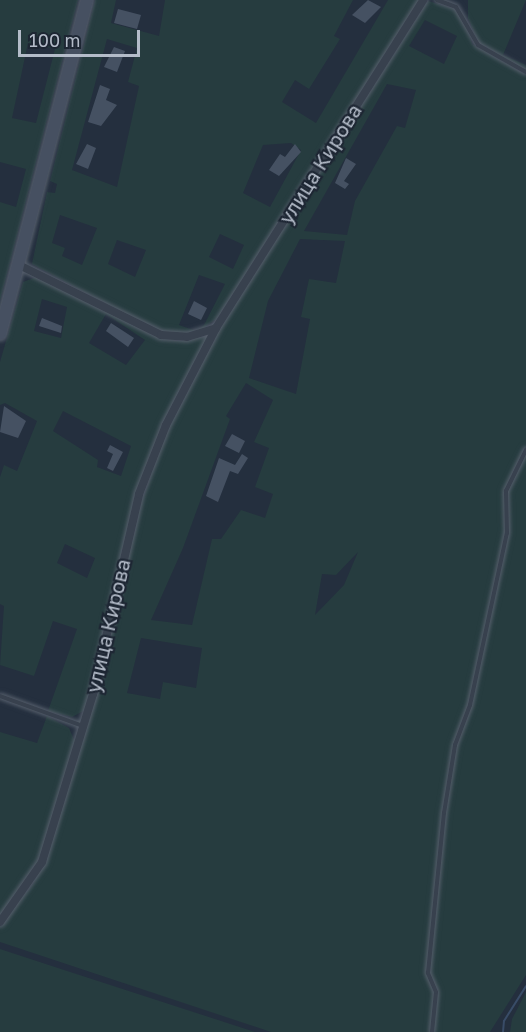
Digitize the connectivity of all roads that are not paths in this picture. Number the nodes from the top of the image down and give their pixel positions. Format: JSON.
{"nodes":[{"id":1,"x":87,"y":0,"type":"edge"},
{"id":2,"x":423,"y":0,"type":"edge"},
{"id":3,"x":437,"y":0,"type":"edge"},
{"id":4,"x":526,"y":72,"type":"edge"},
{"id":5,"x":19,"y":265,"type":"junction"},
{"id":6,"x":216,"y":328,"type":"junction"},
{"id":7,"x":0,"y":334,"type":"edge"},
{"id":8,"x":526,"y":450,"type":"edge"},
{"id":9,"x":0,"y":696,"type":"edge"},
{"id":10,"x":83,"y":726,"type":"junction"},
{"id":11,"x":0,"y":921,"type":"edge"},
{"id":12,"x":432,"y":1032,"type":"edge"}],
"edges":[{"from":1,"to":5,"type":"main road"},
{"from":2,"to":6,"type":"street","name":"улица Кирова"},
{"from":3,"to":4,"type":"lane"},
{"from":5,"to":6,"type":"street"},
{"from":5,"to":7,"type":"main road"},
{"from":6,"to":10,"type":"street","name":"улица Кирова"},
{"from":8,"to":12,"type":"lane"},
{"from":9,"to":10,"type":"lane"},
{"from":10,"to":11,"type":"street","name":"улица Кирова"}]}
